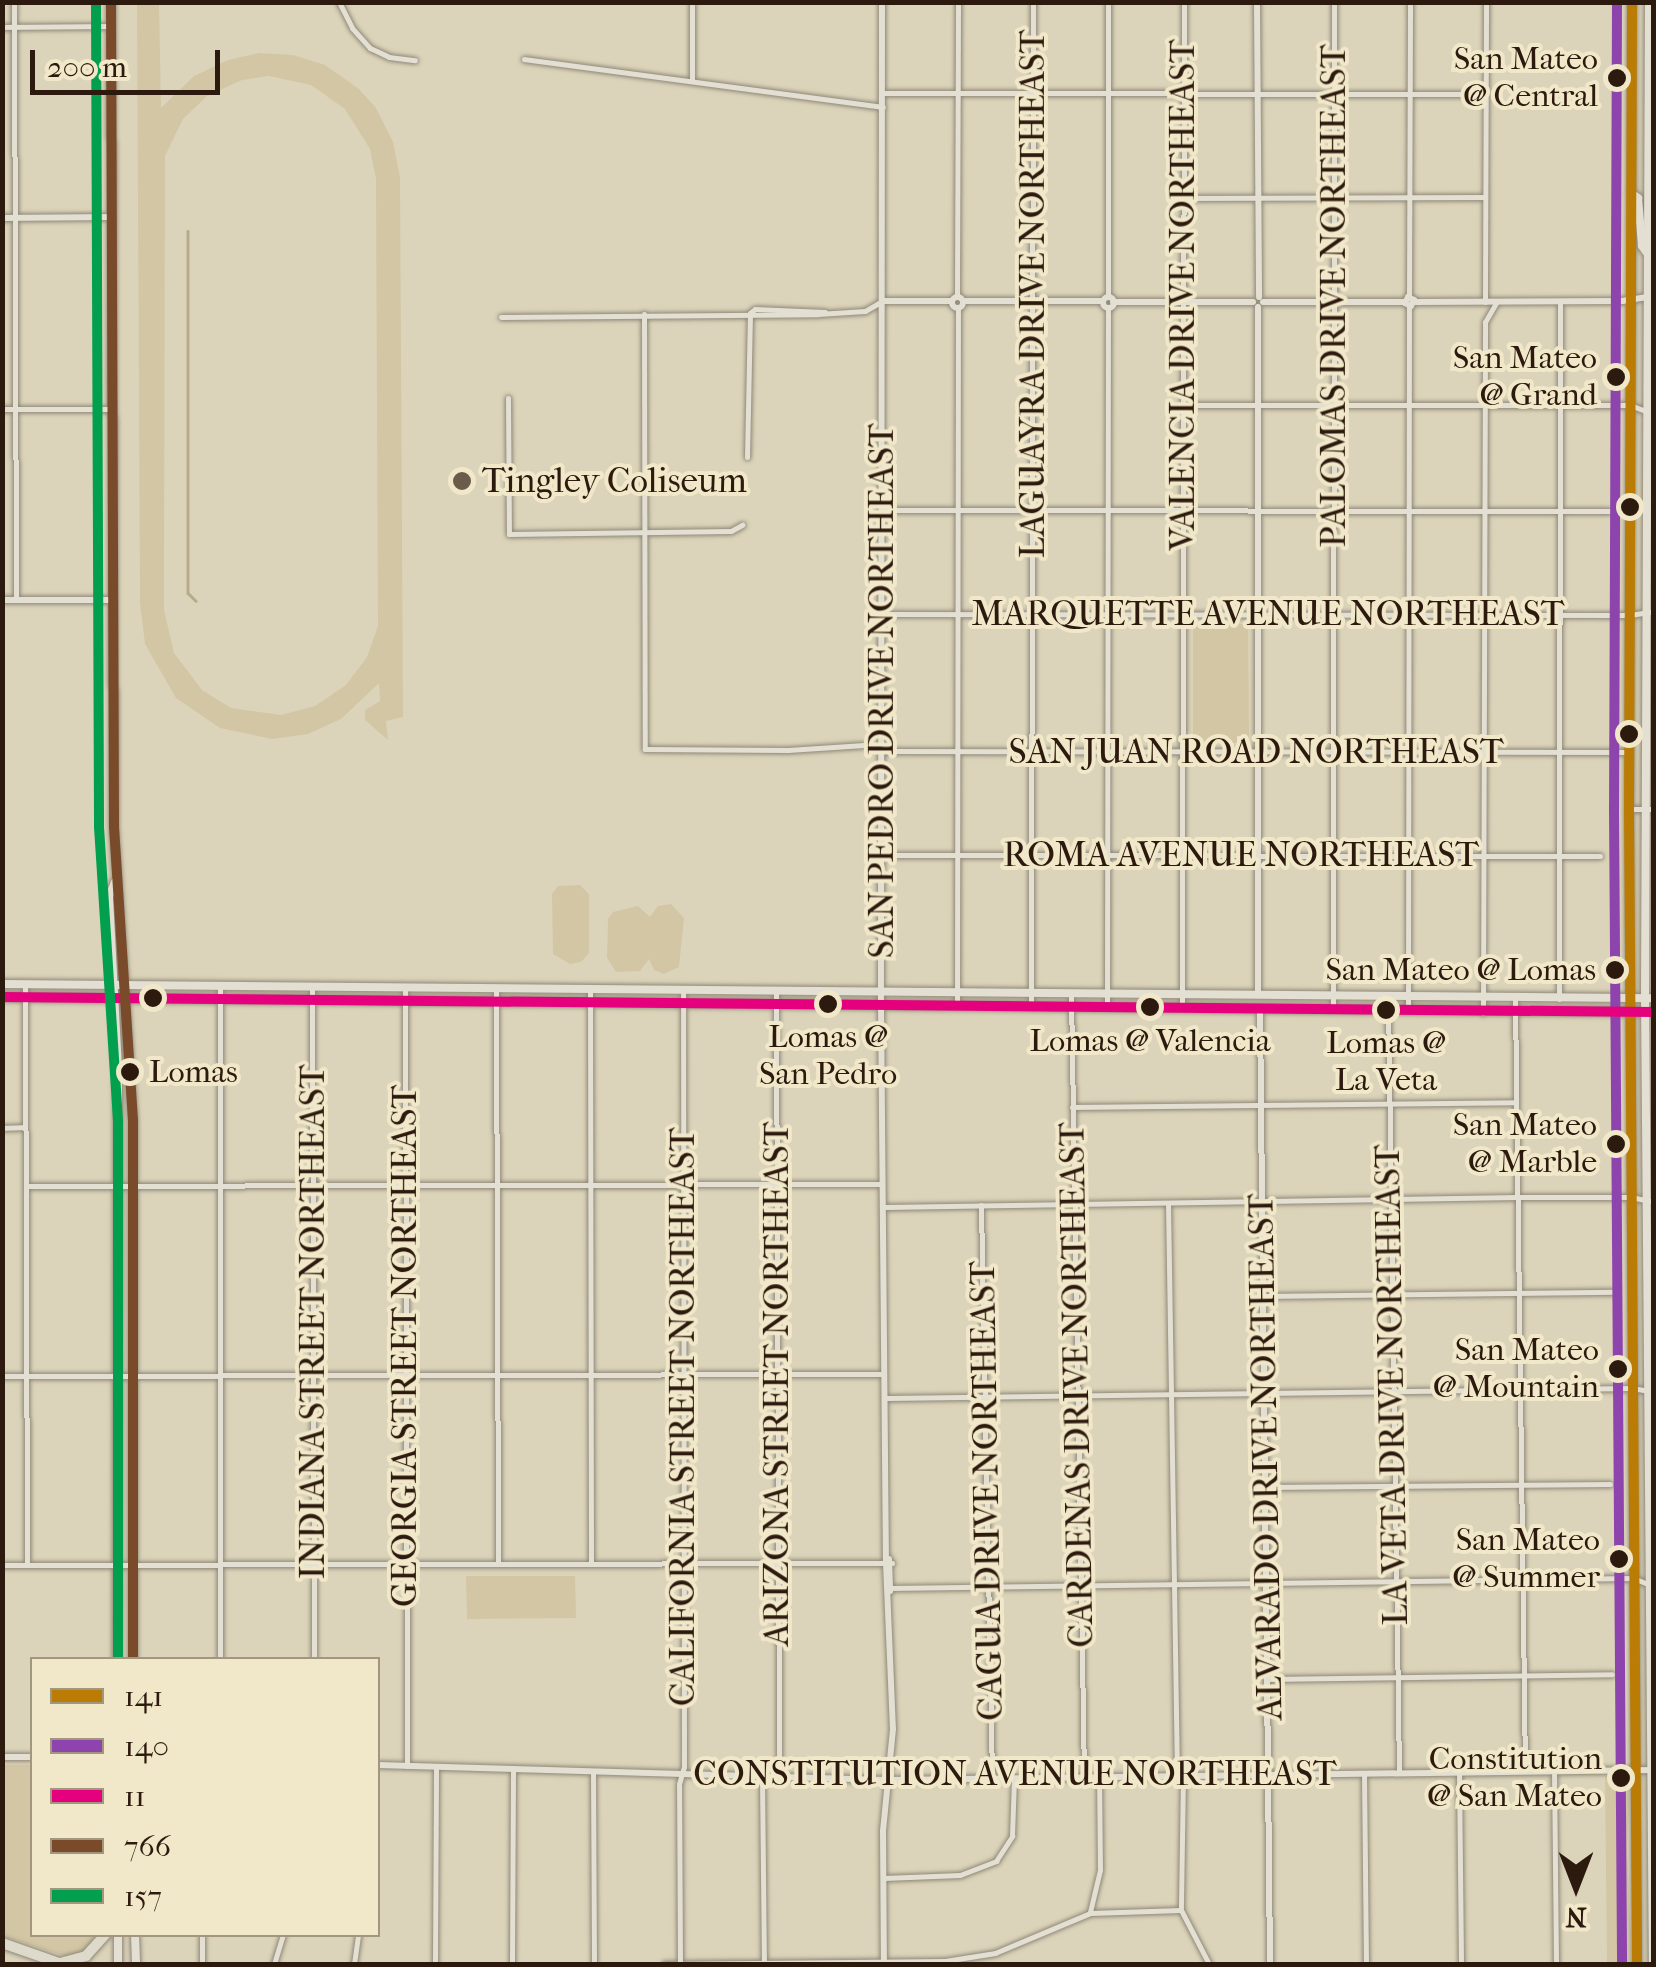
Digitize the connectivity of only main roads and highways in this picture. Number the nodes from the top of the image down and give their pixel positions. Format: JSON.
{"nodes":[{"id":1,"x":110,"y":2,"type":"edge"},
{"id":2,"x":1632,"y":2,"type":"edge"},
{"id":3,"x":1649,"y":2,"type":"edge"},
{"id":4,"x":1631,"y":193,"type":"junction"},
{"id":5,"x":1647,"y":253,"type":"junction"},
{"id":6,"x":1650,"y":277,"type":"edge"},
{"id":7,"x":1650,"y":296,"type":"edge"},
{"id":8,"x":1650,"y":414,"type":"edge"},
{"id":9,"x":1650,"y":611,"type":"edge"},
{"id":10,"x":1650,"y":809,"type":"edge"},
{"id":11,"x":115,"y":882,"type":"junction"},
{"id":12,"x":110,"y":983,"type":"junction"},
{"id":13,"x":123,"y":983,"type":"junction"},
{"id":14,"x":2,"y":984,"type":"edge"},
{"id":15,"x":2,"y":997,"type":"edge"},
{"id":16,"x":124,"y":997,"type":"junction"},
{"id":17,"x":111,"y":998,"type":"junction"},
{"id":18,"x":1650,"y":998,"type":"edge"},
{"id":19,"x":1630,"y":1000,"type":"junction"},
{"id":20,"x":1650,"y":1013,"type":"edge"},
{"id":21,"x":1631,"y":1014,"type":"junction"},
{"id":22,"x":1650,"y":1201,"type":"edge"},
{"id":23,"x":1651,"y":1392,"type":"edge"},
{"id":24,"x":1651,"y":1585,"type":"edge"},
{"id":25,"x":117,"y":1657,"type":"edge"},
{"id":26,"x":133,"y":1657,"type":"edge"},
{"id":27,"x":1652,"y":1770,"type":"edge"},
{"id":28,"x":103,"y":1937,"type":"edge"},
{"id":29,"x":118,"y":1937,"type":"edge"},
{"id":30,"x":136,"y":1937,"type":"edge"},
{"id":31,"x":2,"y":1943,"type":"edge"},
{"id":32,"x":61,"y":1964,"type":"edge"},
{"id":33,"x":118,"y":1964,"type":"edge"},
{"id":34,"x":136,"y":1964,"type":"edge"},
{"id":35,"x":1637,"y":1964,"type":"edge"},
{"id":36,"x":1653,"y":1964,"type":"edge"}],
"edges":[{"from":1,"to":11,"type":"main road"},
{"from":2,"to":4,"type":"main road"},
{"from":3,"to":5,"type":"main road"},
{"from":4,"to":5,"type":"main road"},
{"from":4,"to":19,"type":"main road"},
{"from":5,"to":6,"type":"main road"},
{"from":6,"to":7,"type":"main road"},
{"from":7,"to":8,"type":"main road"},
{"from":8,"to":9,"type":"main road"},
{"from":9,"to":10,"type":"main road"},
{"from":10,"to":18,"type":"main road"},
{"from":11,"to":12,"type":"main road"},
{"from":11,"to":13,"type":"main road"},
{"from":12,"to":13,"type":"main road"},
{"from":12,"to":14,"type":"main road"},
{"from":12,"to":17,"type":"main road"},
{"from":13,"to":16,"type":"main road"},
{"from":13,"to":19,"type":"main road"},
{"from":15,"to":17,"type":"main road"},
{"from":16,"to":17,"type":"main road"},
{"from":16,"to":21,"type":"main road"},
{"from":16,"to":26,"type":"main road"},
{"from":17,"to":25,"type":"main road"},
{"from":18,"to":19,"type":"main road"},
{"from":18,"to":20,"type":"main road"},
{"from":19,"to":21,"type":"main road"},
{"from":20,"to":21,"type":"main road"},
{"from":20,"to":22,"type":"main road"},
{"from":21,"to":35,"type":"main road"},
{"from":22,"to":23,"type":"main road"},
{"from":23,"to":24,"type":"main road"},
{"from":24,"to":27,"type":"main road"},
{"from":27,"to":36,"type":"main road"},
{"from":28,"to":32,"type":"highway"},
{"from":29,"to":33,"type":"main road"},
{"from":30,"to":34,"type":"main road"},
{"from":31,"to":32,"type":"highway"}]}
